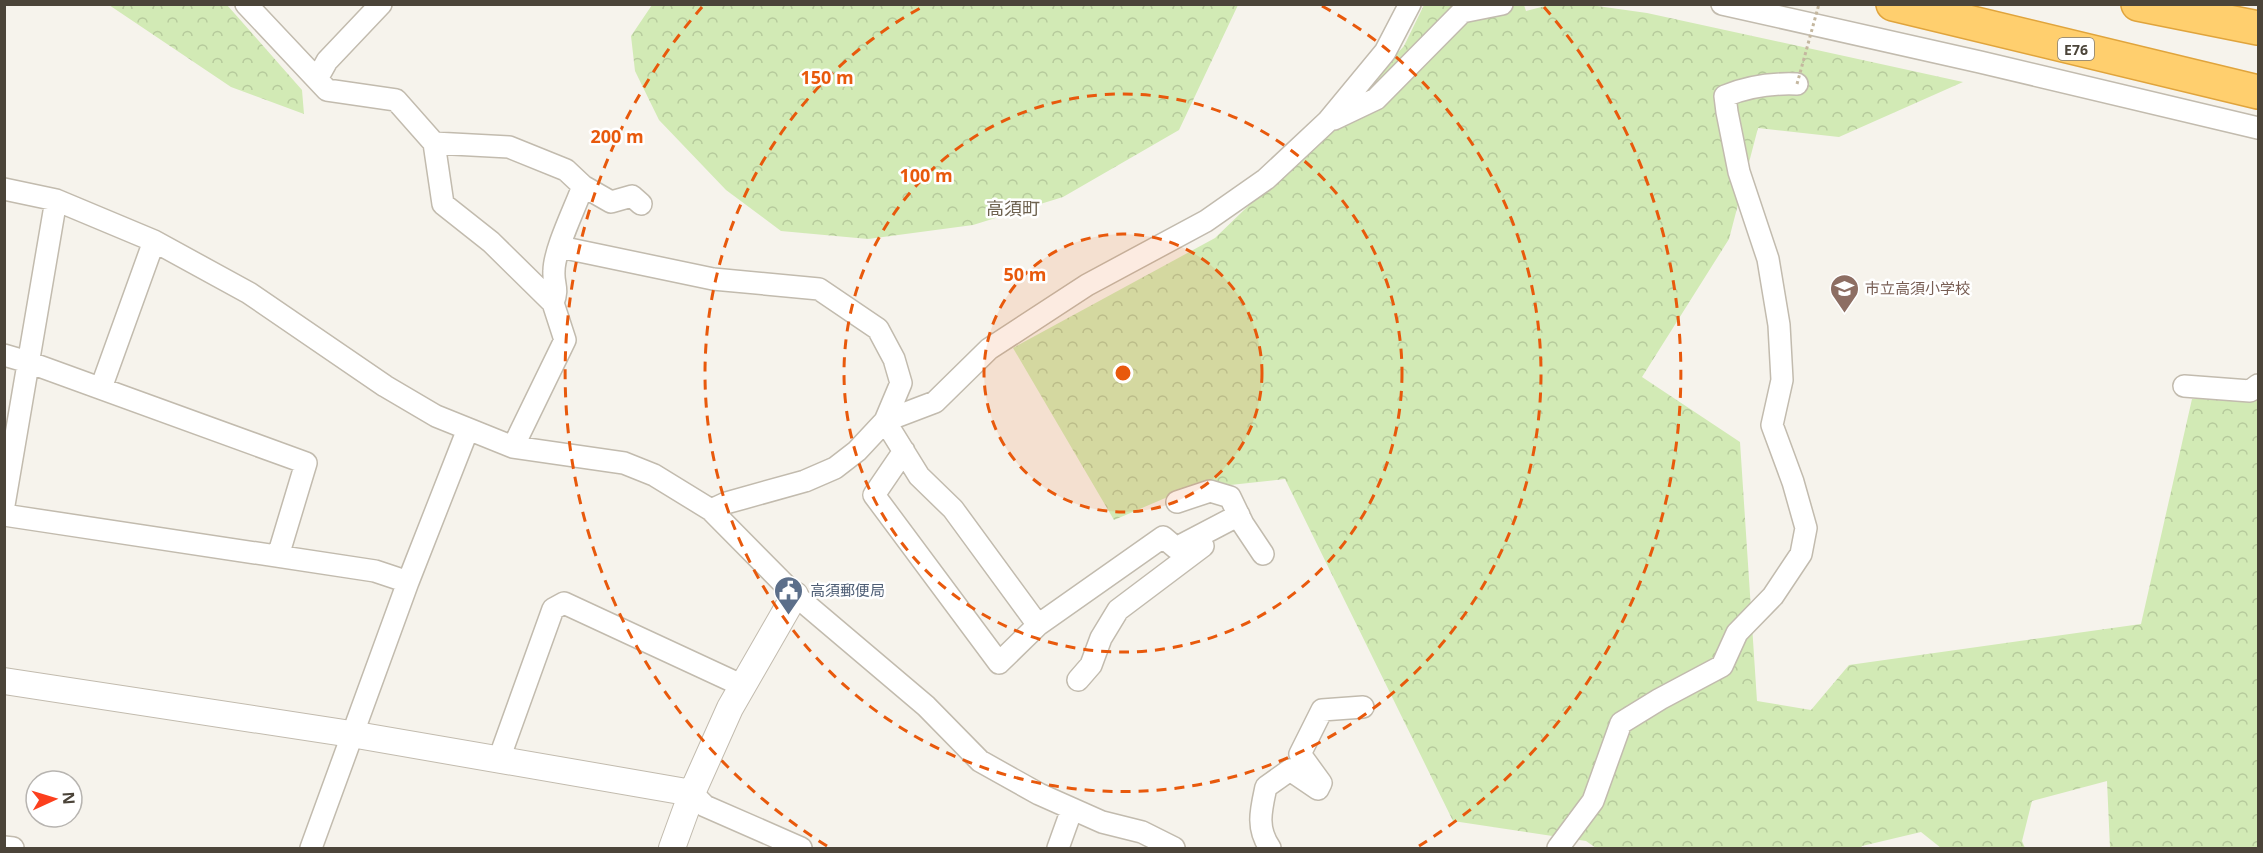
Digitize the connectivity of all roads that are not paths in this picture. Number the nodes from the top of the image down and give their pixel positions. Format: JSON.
{"nodes":[{"id":1,"x":246,"y":4,"type":"edge"},
{"id":2,"x":381,"y":4,"type":"edge"},
{"id":3,"x":1410,"y":4,"type":"edge"},
{"id":4,"x":1502,"y":4,"type":"edge"},
{"id":5,"x":1722,"y":4,"type":"edge"},
{"id":6,"x":1893,"y":4,"type":"edge"},
{"id":7,"x":2139,"y":4,"type":"edge"},
{"id":8,"x":2259,"y":28,"type":"edge"},
{"id":9,"x":316,"y":79,"type":"junction"},
{"id":10,"x":1797,"y":84,"type":"road end"},
{"id":11,"x":2259,"y":92,"type":"edge"},
{"id":12,"x":1328,"y":122,"type":"junction"},
{"id":13,"x":2259,"y":128,"type":"edge"},
{"id":14,"x":434,"y":143,"type":"junction"},
{"id":15,"x":583,"y":186,"type":"junction"},
{"id":16,"x":4,"y":189,"type":"edge"},
{"id":17,"x":56,"y":200,"type":"junction"},
{"id":18,"x":641,"y":204,"type":"dead end"},
{"id":19,"x":154,"y":241,"type":"junction"},
{"id":20,"x":560,"y":247,"type":"junction"},
{"id":21,"x":553,"y":303,"type":"junction"},
{"id":22,"x":4,"y":355,"type":"edge"},
{"id":23,"x":28,"y":362,"type":"junction"},
{"id":24,"x":2259,"y":384,"type":"edge"},
{"id":25,"x":2184,"y":386,"type":"dead end"},
{"id":26,"x":102,"y":388,"type":"junction"},
{"id":27,"x":885,"y":421,"type":"junction"},
{"id":28,"x":468,"y":429,"type":"junction"},
{"id":29,"x":513,"y":447,"type":"junction"},
{"id":30,"x":904,"y":451,"type":"junction"},
{"id":31,"x":1178,"y":502,"type":"dead end"},
{"id":32,"x":4,"y":505,"type":"edge"},
{"id":33,"x":711,"y":510,"type":"junction"},
{"id":34,"x":4,"y":515,"type":"edge"},
{"id":35,"x":1241,"y":519,"type":"junction"},
{"id":36,"x":1263,"y":554,"type":"dead end"},
{"id":37,"x":278,"y":556,"type":"junction"},
{"id":38,"x":408,"y":582,"type":"junction"},
{"id":39,"x":1097,"y":582,"type":"junction"},
{"id":40,"x":795,"y":595,"type":"junction"},
{"id":41,"x":1118,"y":610,"type":"junction"},
{"id":42,"x":1038,"y":625,"type":"junction"},
{"id":43,"x":1078,"y":680,"type":"dead end"},
{"id":44,"x":4,"y":681,"type":"edge"},
{"id":45,"x":743,"y":686,"type":"junction"},
{"id":46,"x":1363,"y":707,"type":"dead end"},
{"id":47,"x":351,"y":734,"type":"junction"},
{"id":48,"x":499,"y":759,"type":"junction"},
{"id":49,"x":692,"y":793,"type":"junction"},
{"id":50,"x":1072,"y":809,"type":"junction"},
{"id":51,"x":4,"y":847,"type":"edge"},
{"id":52,"x":13,"y":849,"type":"edge"},
{"id":53,"x":311,"y":849,"type":"edge"},
{"id":54,"x":672,"y":849,"type":"edge"},
{"id":55,"x":801,"y":849,"type":"edge"},
{"id":56,"x":1058,"y":849,"type":"edge"},
{"id":57,"x":1174,"y":849,"type":"edge"},
{"id":58,"x":1270,"y":849,"type":"edge"},
{"id":59,"x":1558,"y":849,"type":"edge"}],
"edges":[{"from":1,"to":9,"type":"street"},
{"from":2,"to":9,"type":"street"},
{"from":3,"to":12,"type":"street"},
{"from":4,"to":12,"type":"street"},
{"from":5,"to":13,"type":"street"},
{"from":6,"to":11,"type":"highway","number":"E76"},
{"from":7,"to":8,"type":"highway"},
{"from":9,"to":14,"type":"street"},
{"from":10,"to":59,"type":"street"},
{"from":12,"to":27,"type":"street"},
{"from":14,"to":15,"type":"street"},
{"from":14,"to":21,"type":"street"},
{"from":15,"to":18,"type":"street"},
{"from":15,"to":20,"type":"street"},
{"from":16,"to":17,"type":"street"},
{"from":17,"to":19,"type":"street"},
{"from":17,"to":23,"type":"street"},
{"from":19,"to":26,"type":"street"},
{"from":19,"to":28,"type":"street"},
{"from":20,"to":21,"type":"street"},
{"from":20,"to":27,"type":"street"},
{"from":21,"to":29,"type":"street"},
{"from":22,"to":23,"type":"street"},
{"from":23,"to":26,"type":"street"},
{"from":23,"to":32,"type":"street"},
{"from":24,"to":25,"type":"street"},
{"from":26,"to":37,"type":"street"},
{"from":27,"to":30,"type":"street"},
{"from":27,"to":33,"type":"street"},
{"from":28,"to":29,"type":"street"},
{"from":28,"to":38,"type":"street"},
{"from":29,"to":33,"type":"street"},
{"from":30,"to":42,"type":"street"},
{"from":30,"to":42,"type":"street"},
{"from":31,"to":35,"type":"street"},
{"from":33,"to":40,"type":"street"},
{"from":34,"to":37,"type":"street"},
{"from":35,"to":36,"type":"street"},
{"from":35,"to":39,"type":"street"},
{"from":35,"to":41,"type":"street"},
{"from":37,"to":38,"type":"street"},
{"from":38,"to":47,"type":"street"},
{"from":39,"to":41,"type":"street"},
{"from":39,"to":42,"type":"street"},
{"from":40,"to":45,"type":"street"},
{"from":40,"to":50,"type":"street"},
{"from":41,"to":43,"type":"street"},
{"from":44,"to":47,"type":"street"},
{"from":45,"to":48,"type":"street"},
{"from":45,"to":49,"type":"street"},
{"from":46,"to":58,"type":"street"},
{"from":47,"to":48,"type":"street"},
{"from":47,"to":53,"type":"street"},
{"from":48,"to":49,"type":"street"},
{"from":49,"to":54,"type":"street"},
{"from":49,"to":55,"type":"street"},
{"from":50,"to":56,"type":"street"},
{"from":50,"to":57,"type":"street"},
{"from":51,"to":52,"type":"street"}]}
